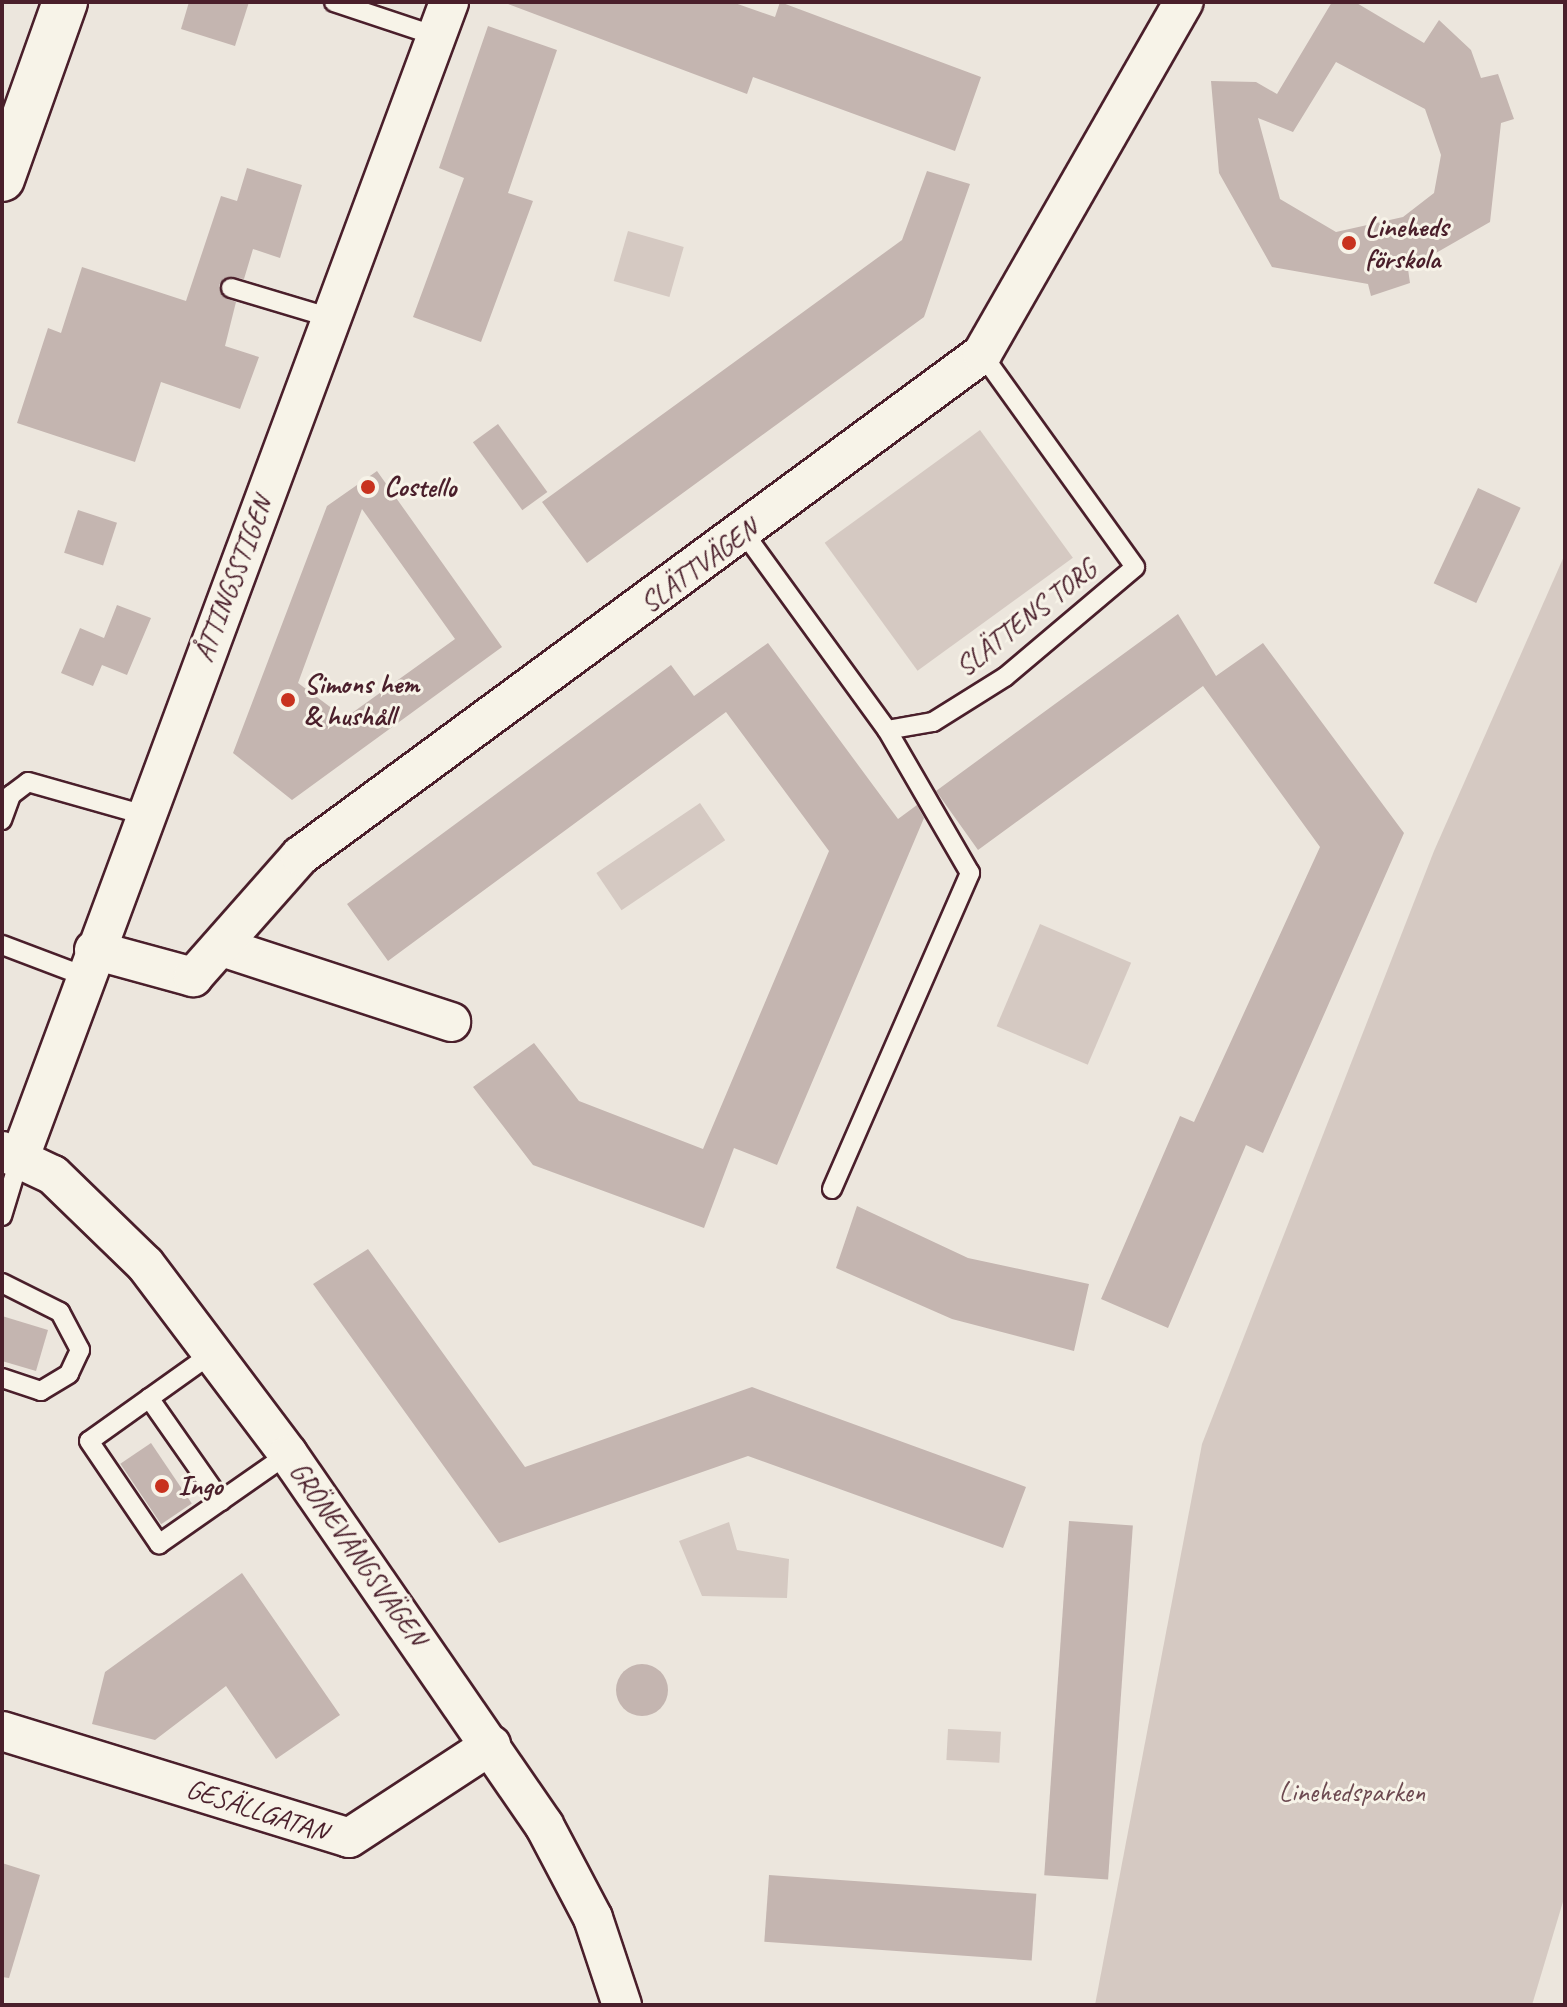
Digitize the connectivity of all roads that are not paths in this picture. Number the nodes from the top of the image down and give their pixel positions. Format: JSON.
{"nodes":[{"id":1,"x":65,"y":2,"type":"edge"},
{"id":2,"x":334,"y":2,"type":"edge"},
{"id":3,"x":1184,"y":2,"type":"edge"},
{"id":4,"x":442,"y":19,"type":"edge"},
{"id":5,"x":2,"y":179,"type":"edge"},
{"id":6,"x":231,"y":288,"type":"dead end"},
{"id":7,"x":331,"y":318,"type":"junction"},
{"id":8,"x":982,"y":354,"type":"junction"},
{"id":9,"x":744,"y":533,"type":"junction"},
{"id":10,"x":887,"y":730,"type":"junction"},
{"id":11,"x":145,"y":815,"type":"junction"},
{"id":12,"x":2,"y":820,"type":"edge"},
{"id":13,"x":2,"y":945,"type":"edge"},
{"id":14,"x":225,"y":948,"type":"junction"},
{"id":15,"x":89,"y":963,"type":"junction"},
{"id":16,"x":451,"y":1022,"type":"dead end"},
{"id":17,"x":11,"y":1154,"type":"edge"},
{"id":18,"x":832,"y":1189,"type":"dead end"},
{"id":19,"x":2,"y":1216,"type":"edge"},
{"id":20,"x":2,"y":1283,"type":"edge"},
{"id":21,"x":214,"y":1352,"type":"junction"},
{"id":22,"x":2,"y":1378,"type":"edge"},
{"id":23,"x":149,"y":1398,"type":"junction"},
{"id":24,"x":288,"y":1454,"type":"junction"},
{"id":25,"x":221,"y":1501,"type":"junction"},
{"id":26,"x":2,"y":1731,"type":"edge"},
{"id":27,"x":491,"y":1745,"type":"junction"},
{"id":28,"x":622,"y":2005,"type":"edge"}],
"edges":[{"from":1,"to":5,"type":"highway"},
{"from":2,"to":4,"type":"lane"},
{"from":3,"to":8,"type":"street","name":"SLÄTTVÄGEN"},
{"from":4,"to":7,"type":"street","name":"ÅTTINGSSTIGEN"},
{"from":6,"to":7,"type":"lane"},
{"from":7,"to":11,"type":"street","name":"ÅTTINGSSTIGEN"},
{"from":8,"to":9,"type":"street","name":"SLÄTTVÄGEN"},
{"from":8,"to":10,"type":"lane","name":"SLÄTTENS TORG"},
{"from":9,"to":10,"type":"lane"},
{"from":9,"to":14,"type":"street","name":"SLÄTTVÄGEN"},
{"from":10,"to":18,"type":"lane"},
{"from":11,"to":12,"type":"lane"},
{"from":11,"to":15,"type":"street","name":"ÅTTINGSSTIGEN"},
{"from":13,"to":15,"type":"lane"},
{"from":14,"to":15,"type":"street","name":"SLÄTTVÄGEN"},
{"from":14,"to":16,"type":"street"},
{"from":15,"to":17,"type":"street","name":"ÅTTINGSSTIGEN"},
{"from":17,"to":19,"type":"lane"},
{"from":17,"to":21,"type":"street","name":"GRÖNEVÅNGSVÄGEN"},
{"from":20,"to":22,"type":"lane"},
{"from":21,"to":23,"type":"lane"},
{"from":21,"to":24,"type":"street","name":"GRÖNEVÅNGSVÄGEN"},
{"from":23,"to":25,"type":"lane"},
{"from":23,"to":25,"type":"lane"},
{"from":24,"to":25,"type":"lane"},
{"from":24,"to":27,"type":"street","name":"GRÖNEVÅNGSVÄGEN"},
{"from":26,"to":27,"type":"street","name":"GESÄLLGATAN"},
{"from":27,"to":28,"type":"street","name":"GRÖNEVÅNGSVÄGEN"}]}
